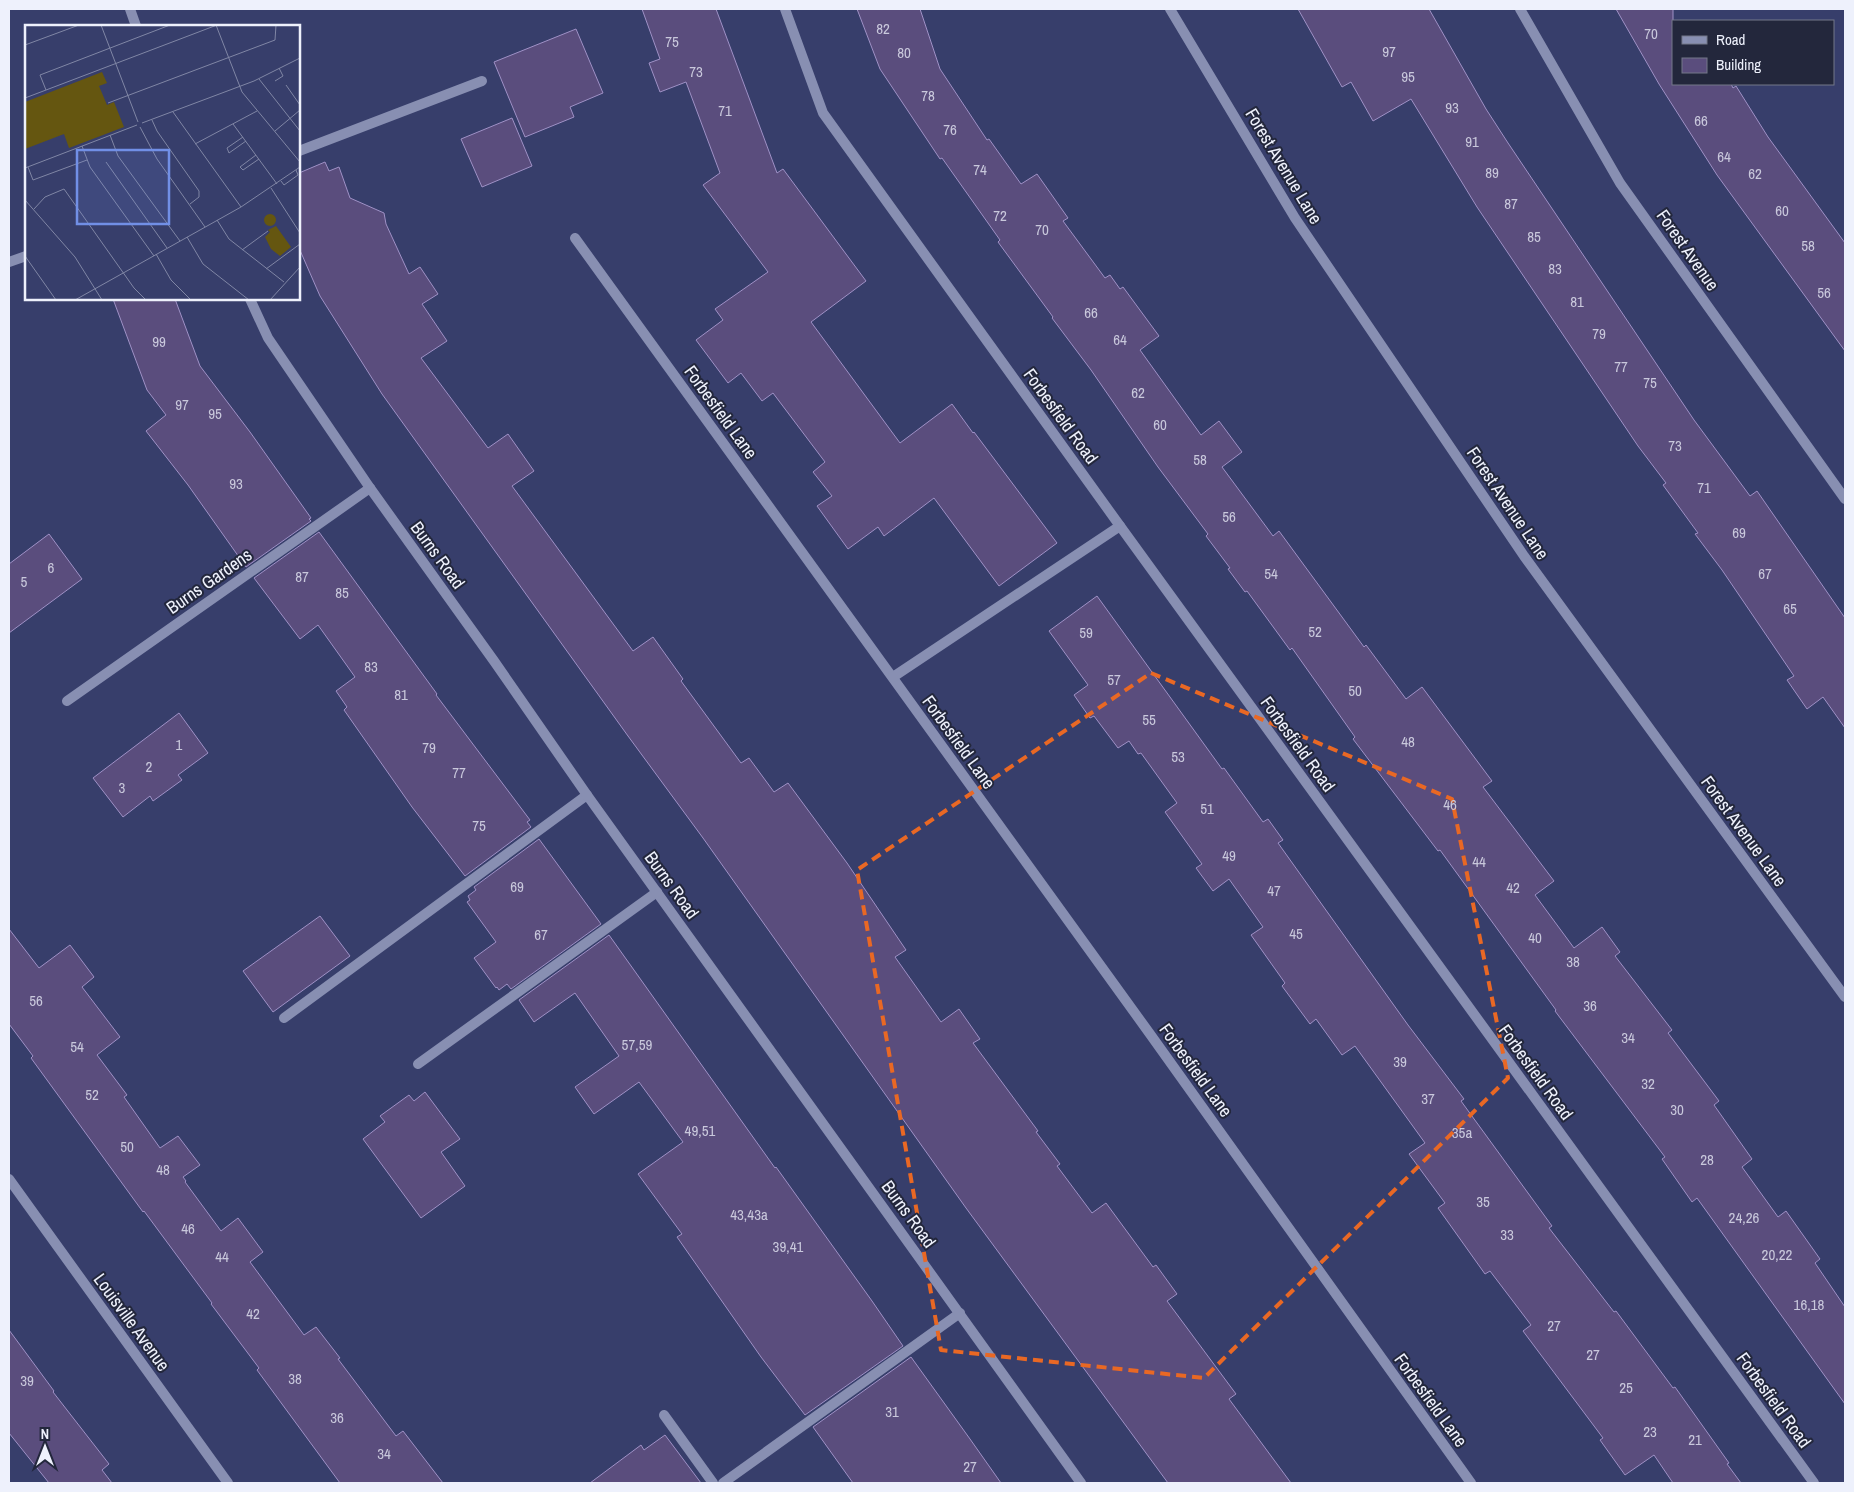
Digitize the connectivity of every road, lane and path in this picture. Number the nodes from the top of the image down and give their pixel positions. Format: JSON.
{"nodes":[{"id":1,"x":130,"y":9,"type":"edge"},
{"id":2,"x":785,"y":9,"type":"edge"},
{"id":3,"x":1170,"y":9,"type":"edge"},
{"id":4,"x":1520,"y":9,"type":"edge"},
{"id":5,"x":136,"y":25,"type":"edge"},
{"id":6,"x":482,"y":81,"type":"dead end"},
{"id":7,"x":300,"y":151,"type":"edge"},
{"id":8,"x":575,"y":238,"type":"dead end"},
{"id":9,"x":25,"y":256,"type":"edge"},
{"id":10,"x":9,"y":262,"type":"edge"},
{"id":11,"x":250,"y":300,"type":"edge"},
{"id":12,"x":370,"y":488,"type":"junction"},
{"id":13,"x":1845,"y":499,"type":"edge"},
{"id":14,"x":1120,"y":526,"type":"junction"},
{"id":15,"x":893,"y":677,"type":"junction"},
{"id":16,"x":67,"y":701,"type":"dead end"},
{"id":17,"x":587,"y":796,"type":"junction"},
{"id":18,"x":657,"y":892,"type":"junction"},
{"id":19,"x":1845,"y":997,"type":"edge"},
{"id":20,"x":284,"y":1018,"type":"dead end"},
{"id":21,"x":418,"y":1064,"type":"dead end"},
{"id":22,"x":9,"y":1179,"type":"edge"},
{"id":23,"x":960,"y":1313,"type":"junction"},
{"id":24,"x":664,"y":1415,"type":"dead end"},
{"id":25,"x":228,"y":1483,"type":"edge"},
{"id":26,"x":713,"y":1483,"type":"edge"},
{"id":27,"x":724,"y":1483,"type":"edge"},
{"id":28,"x":1081,"y":1483,"type":"edge"},
{"id":29,"x":1471,"y":1483,"type":"edge"},
{"id":30,"x":1814,"y":1483,"type":"edge"}],
"edges":[{"from":1,"to":5,"type":"street"},
{"from":2,"to":14,"type":"street","name":"Forbesfield Road"},
{"from":3,"to":19,"type":"street","name":"Forest Avenue Lane"},
{"from":4,"to":13,"type":"street","name":"Forest Avenue"},
{"from":6,"to":7,"type":"street"},
{"from":8,"to":15,"type":"street","name":"Forbesfield Lane"},
{"from":9,"to":10,"type":"street"},
{"from":11,"to":12,"type":"street","name":"Burns Road"},
{"from":12,"to":16,"type":"street","name":"Burns Gardens"},
{"from":12,"to":17,"type":"street","name":"Burns Road"},
{"from":14,"to":15,"type":"street"},
{"from":14,"to":30,"type":"street","name":"Forbesfield Road"},
{"from":15,"to":29,"type":"street","name":"Forbesfield Lane"},
{"from":17,"to":18,"type":"street","name":"Burns Road"},
{"from":17,"to":20,"type":"street"},
{"from":18,"to":21,"type":"street"},
{"from":18,"to":23,"type":"street","name":"Burns Road"},
{"from":22,"to":25,"type":"street","name":"Louisville Avenue"},
{"from":23,"to":27,"type":"street"},
{"from":23,"to":28,"type":"street","name":"Burns Road"},
{"from":24,"to":26,"type":"street"}]}
